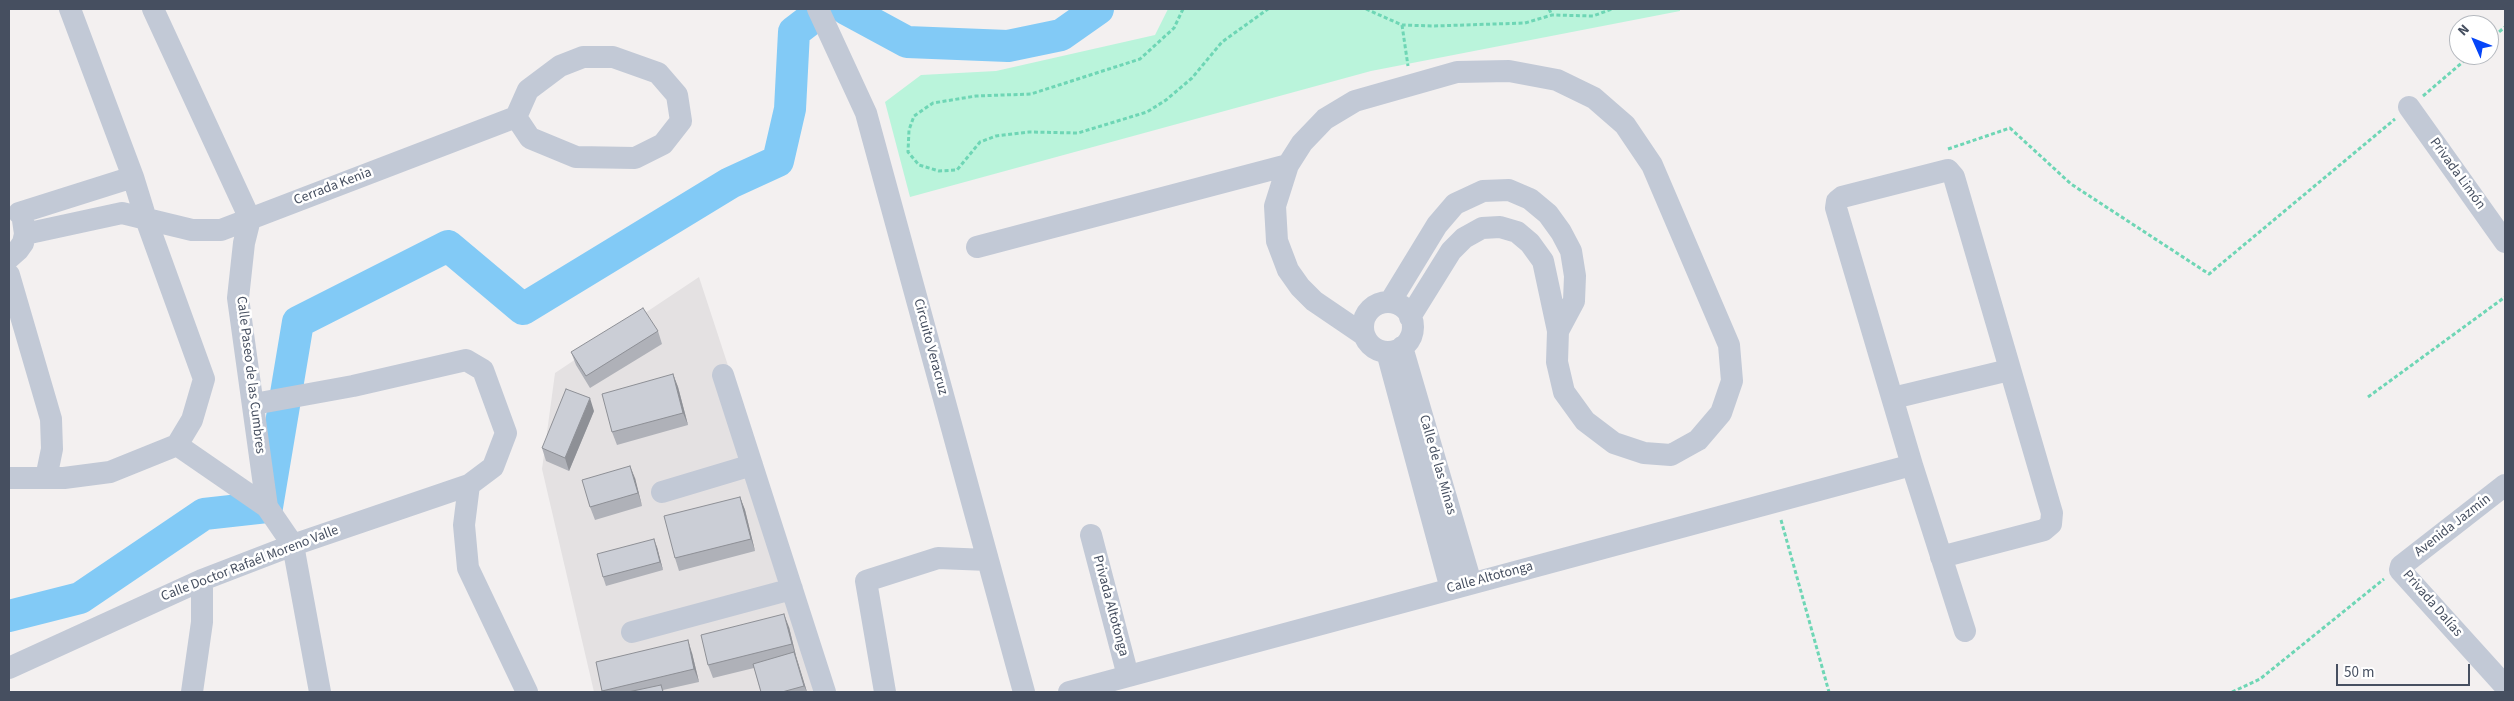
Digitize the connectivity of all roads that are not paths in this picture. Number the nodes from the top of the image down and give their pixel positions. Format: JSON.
{"nodes":[{"id":1,"x":70,"y":9,"type":"edge"},
{"id":2,"x":152,"y":9,"type":"edge"},
{"id":3,"x":818,"y":9,"type":"edge"},
{"id":4,"x":2409,"y":107,"type":"road end"},
{"id":5,"x":516,"y":117,"type":"junction"},
{"id":6,"x":1288,"y":165,"type":"junction"},
{"id":7,"x":133,"y":176,"type":"junction"},
{"id":8,"x":18,"y":217,"type":"edge"},
{"id":9,"x":146,"y":219,"type":"junction"},
{"id":10,"x":250,"y":219,"type":"junction"},
{"id":11,"x":2505,"y":242,"type":"edge"},
{"id":12,"x":977,"y":247,"type":"dead end"},
{"id":13,"x":9,"y":258,"type":"edge"},
{"id":14,"x":9,"y":275,"type":"edge"},
{"id":15,"x":1390,"y":302,"type":"junction"},
{"id":16,"x":1410,"y":317,"type":"junction"},
{"id":17,"x":1365,"y":325,"type":"junction"},
{"id":18,"x":1558,"y":330,"type":"junction"},
{"id":19,"x":1395,"y":350,"type":"junction"},
{"id":20,"x":2009,"y":370,"type":"junction"},
{"id":21,"x":723,"y":375,"type":"dead end"},
{"id":22,"x":1893,"y":398,"type":"junction"},
{"id":23,"x":254,"y":404,"type":"junction"},
{"id":24,"x":177,"y":445,"type":"junction"},
{"id":25,"x":752,"y":465,"type":"junction"},
{"id":26,"x":1912,"y":465,"type":"junction"},
{"id":27,"x":9,"y":478,"type":"edge"},
{"id":28,"x":46,"y":478,"type":"junction"},
{"id":29,"x":469,"y":485,"type":"junction"},
{"id":30,"x":2505,"y":485,"type":"edge"},
{"id":31,"x":662,"y":492,"type":"dead end"},
{"id":32,"x":267,"y":507,"type":"junction"},
{"id":33,"x":1091,"y":535,"type":"dead end"},
{"id":34,"x":293,"y":545,"type":"junction"},
{"id":35,"x":1942,"y":557,"type":"junction"},
{"id":36,"x":988,"y":560,"type":"junction"},
{"id":37,"x":2401,"y":566,"type":"joint"},
{"id":38,"x":202,"y":580,"type":"junction"},
{"id":39,"x":1461,"y":586,"type":"junction"},
{"id":40,"x":792,"y":589,"type":"junction"},
{"id":41,"x":1965,"y":631,"type":"dead end"},
{"id":42,"x":632,"y":632,"type":"dead end"},
{"id":43,"x":9,"y":668,"type":"edge"},
{"id":44,"x":1128,"y":676,"type":"junction"},
{"id":45,"x":2505,"y":685,"type":"edge"},
{"id":46,"x":192,"y":692,"type":"edge"},
{"id":47,"x":320,"y":692,"type":"edge"},
{"id":48,"x":526,"y":692,"type":"edge"},
{"id":49,"x":825,"y":692,"type":"edge"},
{"id":50,"x":885,"y":692,"type":"edge"},
{"id":51,"x":1024,"y":692,"type":"edge"},
{"id":52,"x":1069,"y":692,"type":"edge"}],
"edges":[{"from":1,"to":7,"type":"street"},
{"from":2,"to":10,"type":"street"},
{"from":3,"to":36,"type":"street","name":"Circuito Veracruz"},
{"from":4,"to":11,"type":"street","name":"Privada Limón"},
{"from":5,"to":5,"type":"street"},
{"from":5,"to":10,"type":"street","name":"Cerrada Kenia"},
{"from":6,"to":12,"type":"street"},
{"from":6,"to":17,"type":"street"},
{"from":6,"to":18,"type":"street"},
{"from":7,"to":8,"type":"street"},
{"from":7,"to":9,"type":"street"},
{"from":8,"to":9,"type":"street","name":"Cerrada Kenia"},
{"from":8,"to":13,"type":"street"},
{"from":9,"to":10,"type":"street","name":"Cerrada Kenia"},
{"from":9,"to":24,"type":"street"},
{"from":10,"to":23,"type":"street","name":"Calle Paseo de las Cumbres"},
{"from":14,"to":28,"type":"street"},
{"from":15,"to":16,"type":"street"},
{"from":15,"to":17,"type":"street"},
{"from":15,"to":18,"type":"street"},
{"from":16,"to":18,"type":"street"},
{"from":16,"to":19,"type":"street"},
{"from":17,"to":19,"type":"street"},
{"from":19,"to":39,"type":"street","name":"Calle de las Minas"},
{"from":20,"to":22,"type":"street"},
{"from":20,"to":22,"type":"street"},
{"from":20,"to":35,"type":"street"},
{"from":21,"to":25,"type":"street"},
{"from":22,"to":26,"type":"street"},
{"from":23,"to":29,"type":"street","name":"Calle Doctor Rafaél Moreno Valle"},
{"from":23,"to":32,"type":"street","name":"Calle Paseo de las Cumbres"},
{"from":24,"to":28,"type":"street"},
{"from":24,"to":32,"type":"street"},
{"from":25,"to":31,"type":"street"},
{"from":25,"to":40,"type":"street"},
{"from":26,"to":35,"type":"street"},
{"from":26,"to":39,"type":"street","name":"Calle Altotonga"},
{"from":27,"to":28,"type":"street"},
{"from":29,"to":34,"type":"street","name":"Calle Doctor Rafaél Moreno Valle"},
{"from":29,"to":48,"type":"street"},
{"from":30,"to":37,"type":"street","name":"Avenida Jazmín"},
{"from":32,"to":34,"type":"street","name":"Calle Paseo de las Cumbres"},
{"from":33,"to":44,"type":"street","name":"Privada Altotonga"},
{"from":34,"to":38,"type":"street","name":"Calle Doctor Rafaél Moreno Valle"},
{"from":34,"to":47,"type":"street"},
{"from":35,"to":41,"type":"street"},
{"from":36,"to":50,"type":"street"},
{"from":36,"to":51,"type":"street","name":"Circuito Veracruz"},
{"from":37,"to":45,"type":"street","name":"Privada Dalías"},
{"from":38,"to":43,"type":"street","name":"Calle Doctor Rafaél Moreno Valle"},
{"from":38,"to":46,"type":"street"},
{"from":39,"to":44,"type":"street","name":"Calle Altotonga"},
{"from":40,"to":42,"type":"street"},
{"from":40,"to":49,"type":"street"},
{"from":44,"to":52,"type":"street","name":"Calle Altotonga"}]}
